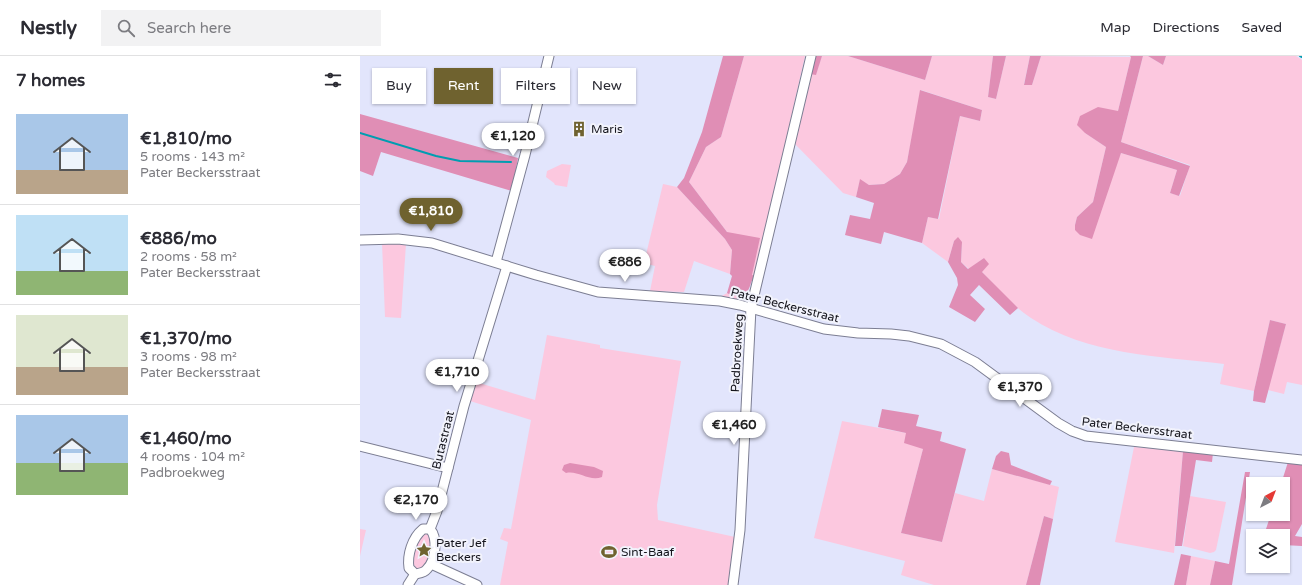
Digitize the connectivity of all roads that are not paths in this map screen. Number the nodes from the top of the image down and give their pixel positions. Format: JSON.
{"nodes":[{"id":1,"x":549,"y":56,"type":"edge"},
{"id":2,"x":810,"y":56,"type":"edge"},
{"id":3,"x":360,"y":240,"type":"edge"},
{"id":4,"x":496,"y":262,"type":"junction"},
{"id":5,"x":507,"y":266,"type":"junction"},
{"id":6,"x":751,"y":308,"type":"junction"},
{"id":7,"x":360,"y":446,"type":"edge"},
{"id":8,"x":1302,"y":460,"type":"edge"},
{"id":9,"x":448,"y":468,"type":"junction"},
{"id":10,"x":430,"y":529,"type":"junction"},
{"id":11,"x":431,"y":564,"type":"junction"},
{"id":12,"x":416,"y":574,"type":"junction"},
{"id":13,"x":408,"y":585,"type":"edge"},
{"id":14,"x":477,"y":585,"type":"edge"},
{"id":15,"x":733,"y":585,"type":"edge"}],
"edges":[{"from":1,"to":4,"type":"street"},
{"from":2,"to":6,"type":"street","name":"Padbroekweg"},
{"from":3,"to":4,"type":"street","name":"Pater Beckersstraat"},
{"from":4,"to":5,"type":"street","name":"Pater Beckersstraat"},
{"from":5,"to":6,"type":"street","name":"Pater Beckersstraat"},
{"from":5,"to":9,"type":"street","name":"Butastraat"},
{"from":6,"to":8,"type":"street","name":"Pater Beckersstraat"},
{"from":6,"to":15,"type":"street","name":"Padbroekweg"},
{"from":7,"to":9,"type":"street"},
{"from":9,"to":10,"type":"street","name":"Butastraat"},
{"from":10,"to":11,"type":"street"},
{"from":10,"to":12,"type":"street"},
{"from":11,"to":12,"type":"street"},
{"from":11,"to":14,"type":"street"},
{"from":12,"to":13,"type":"street"}]}
